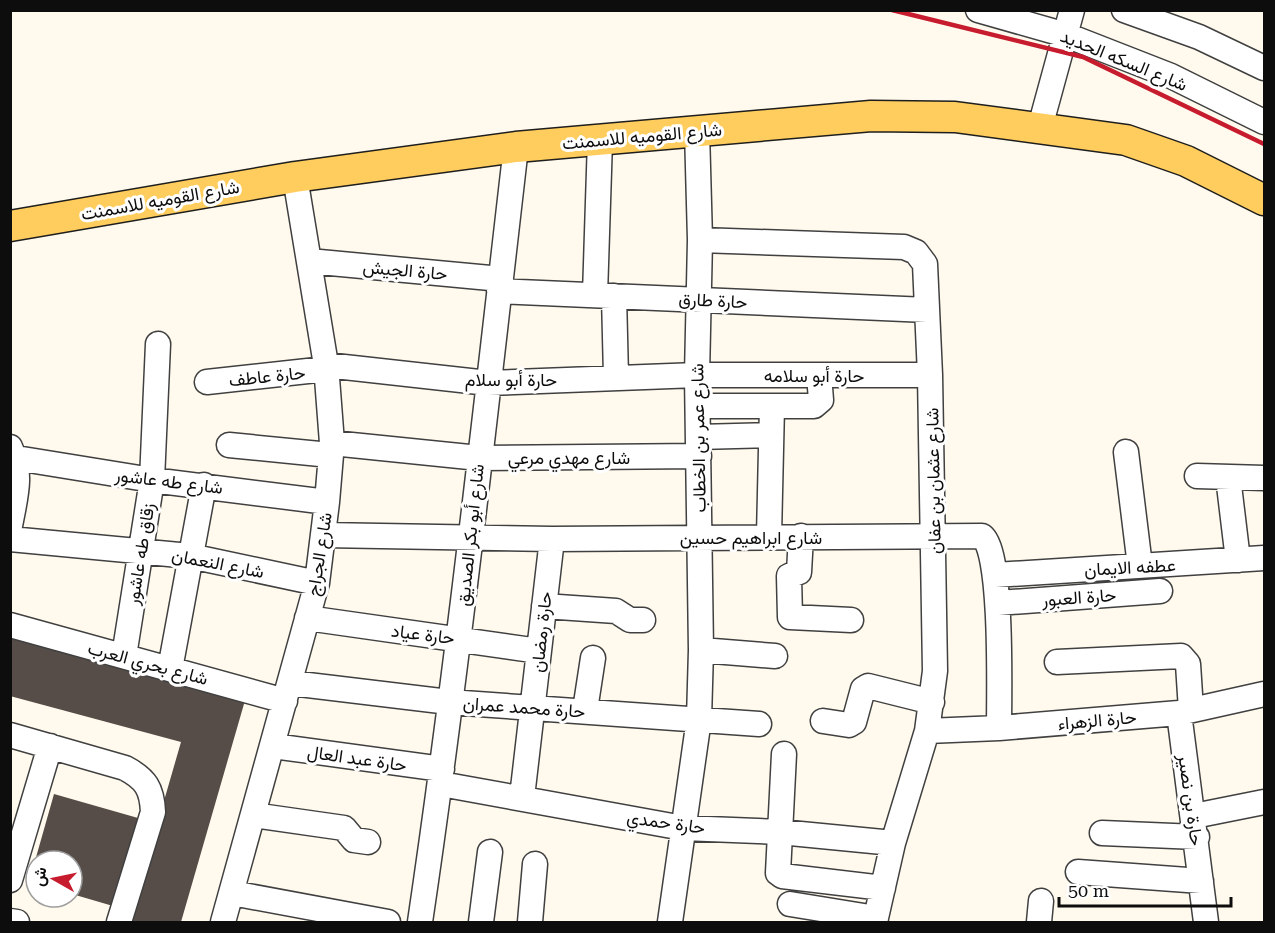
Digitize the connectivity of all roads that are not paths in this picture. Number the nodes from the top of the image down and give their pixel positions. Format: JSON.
{"nodes":[{"id":1,"x":978,"y":10,"type":"edge"},
{"id":2,"x":1072,"y":10,"type":"edge"},
{"id":3,"x":1124,"y":10,"type":"edge"},
{"id":4,"x":1066,"y":35,"type":"junction"},
{"id":5,"x":1264,"y":68,"type":"edge"},
{"id":6,"x":1264,"y":122,"type":"edge"},
{"id":7,"x":1041,"y":127,"type":"junction"},
{"id":8,"x":698,"y":131,"type":"junction"},
{"id":9,"x":600,"y":140,"type":"junction"},
{"id":10,"x":516,"y":147,"type":"junction"},
{"id":11,"x":294,"y":177,"type":"junction"},
{"id":12,"x":1264,"y":200,"type":"edge"},
{"id":13,"x":10,"y":226,"type":"edge"},
{"id":14,"x":700,"y":240,"type":"junction"},
{"id":15,"x":309,"y":261,"type":"junction"},
{"id":16,"x":500,"y":285,"type":"junction"},
{"id":17,"x":605,"y":295,"type":"junction"},
{"id":18,"x":698,"y":299,"type":"junction"},
{"id":19,"x":927,"y":310,"type":"junction"},
{"id":20,"x":159,"y":344,"type":"dead end"},
{"id":21,"x":326,"y":367,"type":"junction"},
{"id":22,"x":697,"y":375,"type":"junction"},
{"id":23,"x":819,"y":375,"type":"junction"},
{"id":24,"x":930,"y":375,"type":"junction"},
{"id":25,"x":616,"y":377,"type":"junction"},
{"id":26,"x":207,"y":382,"type":"dead end"},
{"id":27,"x":488,"y":383,"type":"junction"},
{"id":28,"x":698,"y":406,"type":"junction"},
{"id":29,"x":772,"y":406,"type":"junction"},
{"id":30,"x":771,"y":435,"type":"junction"},
{"id":31,"x":229,"y":445,"type":"dead end"},
{"id":32,"x":699,"y":446,"type":"junction"},
{"id":33,"x":331,"y":449,"type":"junction"},
{"id":34,"x":1126,"y":452,"type":"dead end"},
{"id":35,"x":13,"y":454,"type":"edge"},
{"id":36,"x":479,"y":458,"type":"junction"},
{"id":37,"x":1197,"y":476,"type":"dead end"},
{"id":38,"x":1228,"y":477,"type":"junction"},
{"id":39,"x":1264,"y":478,"type":"edge"},
{"id":40,"x":152,"y":480,"type":"junction"},
{"id":41,"x":204,"y":485,"type":"junction"},
{"id":42,"x":327,"y":502,"type":"junction"},
{"id":43,"x":10,"y":526,"type":"edge"},
{"id":44,"x":323,"y":535,"type":"junction"},
{"id":45,"x":700,"y":536,"type":"junction"},
{"id":46,"x":769,"y":536,"type":"junction"},
{"id":47,"x":801,"y":536,"type":"junction"},
{"id":48,"x":934,"y":537,"type":"junction"},
{"id":49,"x":472,"y":538,"type":"junction"},
{"id":50,"x":10,"y":539,"type":"edge"},
{"id":51,"x":552,"y":539,"type":"junction"},
{"id":52,"x":142,"y":550,"type":"junction"},
{"id":53,"x":190,"y":556,"type":"junction"},
{"id":54,"x":1264,"y":558,"type":"edge"},
{"id":55,"x":1238,"y":561,"type":"junction"},
{"id":56,"x":1140,"y":566,"type":"junction"},
{"id":57,"x":995,"y":575,"type":"junction"},
{"id":58,"x":317,"y":583,"type":"junction"},
{"id":59,"x":1160,"y":591,"type":"dead end"},
{"id":60,"x":998,"y":603,"type":"junction"},
{"id":61,"x":544,"y":606,"type":"junction"},
{"id":62,"x":307,"y":618,"type":"junction"},
{"id":63,"x":643,"y":620,"type":"dead end"},
{"id":64,"x":851,"y":620,"type":"dead end"},
{"id":65,"x":10,"y":625,"type":"edge"},
{"id":66,"x":458,"y":638,"type":"junction"},
{"id":67,"x":701,"y":650,"type":"junction"},
{"id":68,"x":538,"y":651,"type":"junction"},
{"id":69,"x":124,"y":656,"type":"junction"},
{"id":70,"x":775,"y":656,"type":"dead end"},
{"id":71,"x":593,"y":658,"type":"dead end"},
{"id":72,"x":1057,"y":662,"type":"dead end"},
{"id":73,"x":170,"y":669,"type":"junction"},
{"id":74,"x":288,"y":692,"type":"junction"},
{"id":75,"x":1264,"y":694,"type":"edge"},
{"id":76,"x":449,"y":702,"type":"junction"},
{"id":77,"x":932,"y":702,"type":"junction"},
{"id":78,"x":534,"y":706,"type":"junction"},
{"id":79,"x":585,"y":710,"type":"junction"},
{"id":80,"x":1185,"y":712,"type":"junction"},
{"id":81,"x":699,"y":719,"type":"junction"},
{"id":82,"x":823,"y":722,"type":"dead end"},
{"id":83,"x":759,"y":724,"type":"dead end"},
{"id":84,"x":999,"y":728,"type":"junction"},
{"id":85,"x":927,"y":731,"type":"junction"},
{"id":86,"x":10,"y":735,"type":"edge"},
{"id":87,"x":50,"y":746,"type":"junction"},
{"id":88,"x":273,"y":746,"type":"junction"},
{"id":89,"x":784,"y":754,"type":"dead end"},
{"id":90,"x":441,"y":777,"type":"junction"},
{"id":91,"x":522,"y":797,"type":"junction"},
{"id":92,"x":1264,"y":802,"type":"edge"},
{"id":93,"x":254,"y":814,"type":"junction"},
{"id":94,"x":1195,"y":826,"type":"junction"},
{"id":95,"x":683,"y":828,"type":"junction"},
{"id":96,"x":780,"y":832,"type":"junction"},
{"id":97,"x":1102,"y":833,"type":"dead end"},
{"id":98,"x":368,"y":842,"type":"dead end"},
{"id":99,"x":893,"y":843,"type":"junction"},
{"id":100,"x":490,"y":852,"type":"dead end"},
{"id":101,"x":535,"y":864,"type":"dead end"},
{"id":102,"x":1078,"y":872,"type":"dead end"},
{"id":103,"x":10,"y":880,"type":"edge"},
{"id":104,"x":1201,"y":881,"type":"junction"},
{"id":105,"x":883,"y":888,"type":"junction"},
{"id":106,"x":232,"y":893,"type":"junction"},
{"id":107,"x":790,"y":904,"type":"dead end"},
{"id":108,"x":315,"y":917,"type":"edge"},
{"id":109,"x":876,"y":920,"type":"edge"},
{"id":110,"x":10,"y":921,"type":"edge"},
{"id":111,"x":17,"y":922,"type":"edge"},
{"id":112,"x":119,"y":922,"type":"edge"},
{"id":113,"x":224,"y":922,"type":"edge"},
{"id":114,"x":388,"y":922,"type":"edge"},
{"id":115,"x":420,"y":922,"type":"edge"},
{"id":116,"x":481,"y":922,"type":"edge"},
{"id":117,"x":530,"y":922,"type":"edge"},
{"id":118,"x":670,"y":922,"type":"edge"},
{"id":119,"x":1206,"y":922,"type":"edge"}],
"edges":[{"from":1,"to":4,"type":"street","name":"شارع السكه الحديد"},
{"from":2,"to":4,"type":"street"},
{"from":3,"to":5,"type":"street"},
{"from":4,"to":6,"type":"street","name":"شارع السكه الحديد"},
{"from":4,"to":7,"type":"street"},
{"from":7,"to":8,"type":"main road","name":"شارع القوميه للاسمنت"},
{"from":7,"to":12,"type":"main road","name":"شارع القوميه للاسمنت"},
{"from":8,"to":9,"type":"main road","name":"شارع القوميه للاسمنت"},
{"from":8,"to":14,"type":"street","name":"شارع عمر بن الخطاب"},
{"from":9,"to":10,"type":"main road","name":"شارع القوميه للاسمنت"},
{"from":9,"to":17,"type":"street"},
{"from":10,"to":11,"type":"main road","name":"شارع القوميه للاسمنت"},
{"from":10,"to":16,"type":"street","name":"شارع أبو بكر الصديق"},
{"from":11,"to":13,"type":"main road","name":"شارع القوميه للاسمنت"},
{"from":11,"to":15,"type":"street","name":"شارع الجراج"},
{"from":14,"to":18,"type":"street","name":"شارع عمر بن الخطاب"},
{"from":14,"to":19,"type":"street","name":"شارع عثمان بن عفان"},
{"from":15,"to":16,"type":"street","name":"حارة الجيش"},
{"from":15,"to":21,"type":"street","name":"شارع الجراج"},
{"from":16,"to":17,"type":"street","name":"حارة طارق"},
{"from":16,"to":27,"type":"street","name":"شارع أبو بكر الصديق"},
{"from":17,"to":18,"type":"street","name":"حارة طارق"},
{"from":17,"to":25,"type":"street"},
{"from":18,"to":19,"type":"street","name":"حارة طارق"},
{"from":18,"to":22,"type":"street","name":"شارع عمر بن الخطاب"},
{"from":19,"to":24,"type":"street","name":"شارع عثمان بن عفان"},
{"from":20,"to":40,"type":"street","name":"زقاق طه عاشور"},
{"from":21,"to":26,"type":"street","name":"حارة عاطف"},
{"from":21,"to":27,"type":"street","name":"حارة أبو سلام"},
{"from":21,"to":33,"type":"street","name":"شارع الجراج"},
{"from":22,"to":23,"type":"street","name":"حارة أبو سلامه"},
{"from":22,"to":25,"type":"street","name":"حارة أبو سلام"},
{"from":22,"to":28,"type":"street","name":"شارع عمر بن الخطاب"},
{"from":23,"to":24,"type":"street","name":"حارة أبو سلامه"},
{"from":23,"to":29,"type":"street"},
{"from":24,"to":48,"type":"street","name":"شارع عثمان بن عفان"},
{"from":25,"to":27,"type":"street","name":"حارة أبو سلام"},
{"from":27,"to":36,"type":"street","name":"شارع أبو بكر الصديق"},
{"from":28,"to":29,"type":"street"},
{"from":28,"to":32,"type":"street","name":"شارع عمر بن الخطاب"},
{"from":29,"to":30,"type":"street"},
{"from":30,"to":32,"type":"street","name":"شارع مهدي مرعي"},
{"from":30,"to":46,"type":"street"},
{"from":31,"to":33,"type":"street","name":"شارع مهدي مرعي"},
{"from":32,"to":36,"type":"street","name":"شارع مهدي مرعي"},
{"from":32,"to":45,"type":"street","name":"شارع عمر بن الخطاب"},
{"from":33,"to":36,"type":"street","name":"شارع مهدي مرعي"},
{"from":33,"to":42,"type":"street","name":"شارع الجراج"},
{"from":34,"to":56,"type":"street"},
{"from":35,"to":40,"type":"street","name":"شارع طه عاشور"},
{"from":35,"to":43,"type":"street"},
{"from":36,"to":49,"type":"street","name":"شارع أبو بكر الصديق"},
{"from":37,"to":38,"type":"street"},
{"from":38,"to":39,"type":"street"},
{"from":38,"to":55,"type":"street"},
{"from":40,"to":41,"type":"street","name":"شارع طه عاشور"},
{"from":40,"to":52,"type":"street","name":"زقاق طه عاشور"},
{"from":41,"to":42,"type":"street","name":"شارع طه عاشور"},
{"from":41,"to":53,"type":"street"},
{"from":42,"to":44,"type":"street","name":"شارع الجراج"},
{"from":44,"to":49,"type":"street","name":"شارع ابراهيم حسين"},
{"from":44,"to":58,"type":"street","name":"شارع الجراج"},
{"from":45,"to":46,"type":"street","name":"شارع ابراهيم حسين"},
{"from":45,"to":51,"type":"street","name":"شارع ابراهيم حسين"},
{"from":45,"to":67,"type":"street","name":"شارع عمر بن الخطاب"},
{"from":46,"to":47,"type":"street","name":"شارع ابراهيم حسين"},
{"from":47,"to":48,"type":"street","name":"شارع ابراهيم حسين"},
{"from":47,"to":64,"type":"street"},
{"from":48,"to":57,"type":"street","name":"شارع ابراهيم حسين"},
{"from":48,"to":77,"type":"street","name":"شارع عثمان بن عفان"},
{"from":49,"to":51,"type":"street","name":"شارع ابراهيم حسين"},
{"from":49,"to":66,"type":"street","name":"شارع أبو بكر الصديق"},
{"from":50,"to":52,"type":"street","name":"شارع النعمان"},
{"from":51,"to":61,"type":"street","name":"حارة رمضان"},
{"from":52,"to":53,"type":"street","name":"شارع النعمان"},
{"from":52,"to":69,"type":"street","name":"زقاق طه عاشور"},
{"from":53,"to":58,"type":"street","name":"شارع النعمان"},
{"from":53,"to":73,"type":"street"},
{"from":54,"to":55,"type":"street","name":"عطفه الايمان"},
{"from":55,"to":56,"type":"street","name":"عطفه الايمان"},
{"from":56,"to":57,"type":"street","name":"عطفه الايمان"},
{"from":57,"to":60,"type":"street","name":"شارع ابراهيم حسين"},
{"from":58,"to":62,"type":"street","name":"شارع الجراج"},
{"from":59,"to":60,"type":"street","name":"حارة العبور"},
{"from":60,"to":84,"type":"street","name":"شارع ابراهيم حسين"},
{"from":61,"to":63,"type":"street"},
{"from":61,"to":68,"type":"street","name":"حارة رمضان"},
{"from":62,"to":66,"type":"street","name":"حارة عياد"},
{"from":62,"to":74,"type":"street","name":"شارع الجراج"},
{"from":65,"to":69,"type":"street","name":"شارع بحري العرب"},
{"from":66,"to":68,"type":"street","name":"حارة عياد"},
{"from":66,"to":76,"type":"street","name":"شارع أبو بكر الصديق"},
{"from":67,"to":70,"type":"street"},
{"from":67,"to":81,"type":"street","name":"شارع عمر بن الخطاب"},
{"from":68,"to":78,"type":"street","name":"حارة رمضان"},
{"from":69,"to":73,"type":"street","name":"شارع بحري العرب"},
{"from":71,"to":79,"type":"street"},
{"from":72,"to":80,"type":"street","name":"حارة بن نصير"},
{"from":73,"to":74,"type":"street","name":"شارع بحري العرب"},
{"from":74,"to":76,"type":"street","name":"حارة محمد عمران"},
{"from":74,"to":88,"type":"street","name":"شارع الجراج"},
{"from":75,"to":80,"type":"street","name":"حارة الزهراء"},
{"from":76,"to":78,"type":"street","name":"حارة محمد عمران"},
{"from":76,"to":90,"type":"street","name":"شارع أبو بكر الصديق"},
{"from":77,"to":82,"type":"street"},
{"from":77,"to":85,"type":"street","name":"شارع عثمان بن عفان"},
{"from":78,"to":79,"type":"street","name":"حارة محمد عمران"},
{"from":78,"to":91,"type":"street","name":"حارة رمضان"},
{"from":79,"to":81,"type":"street","name":"حارة محمد عمران"},
{"from":80,"to":84,"type":"street","name":"حارة الزهراء"},
{"from":80,"to":94,"type":"street","name":"حارة بن نصير"},
{"from":81,"to":83,"type":"street","name":"حارة محمد عمران"},
{"from":81,"to":95,"type":"street","name":"شارع عمر بن الخطاب"},
{"from":84,"to":85,"type":"street","name":"حارة الزهراء"},
{"from":85,"to":99,"type":"street","name":"شارع عثمان بن عفان"},
{"from":86,"to":87,"type":"street"},
{"from":87,"to":103,"type":"street"},
{"from":87,"to":112,"type":"street"},
{"from":88,"to":90,"type":"street","name":"حارة عبد العال"},
{"from":88,"to":93,"type":"street","name":"شارع الجراج"},
{"from":89,"to":96,"type":"street"},
{"from":90,"to":91,"type":"street","name":"حارة حمدي"},
{"from":90,"to":115,"type":"street","name":"شارع أبو بكر الصديق"},
{"from":91,"to":95,"type":"street","name":"حارة حمدي"},
{"from":92,"to":94,"type":"street"},
{"from":93,"to":98,"type":"street"},
{"from":93,"to":106,"type":"street","name":"شارع الجراج"},
{"from":94,"to":97,"type":"street"},
{"from":94,"to":104,"type":"street","name":"حارة بن نصير"},
{"from":95,"to":96,"type":"street","name":"حارة حمدي"},
{"from":95,"to":118,"type":"street","name":"شارع عمر بن الخطاب"},
{"from":96,"to":99,"type":"street","name":"حارة حمدي"},
{"from":96,"to":105,"type":"street"},
{"from":99,"to":105,"type":"street","name":"شارع عثمان بن عفان"},
{"from":100,"to":116,"type":"street"},
{"from":101,"to":117,"type":"street"},
{"from":102,"to":104,"type":"street"},
{"from":104,"to":119,"type":"street","name":"حارة بن نصير"},
{"from":105,"to":109,"type":"street","name":"شارع عثمان بن عفان"},
{"from":106,"to":108,"type":"street"},
{"from":106,"to":113,"type":"street","name":"شارع الجراج"},
{"from":107,"to":109,"type":"street"},
{"from":108,"to":114,"type":"street"},
{"from":110,"to":111,"type":"street"}]}
